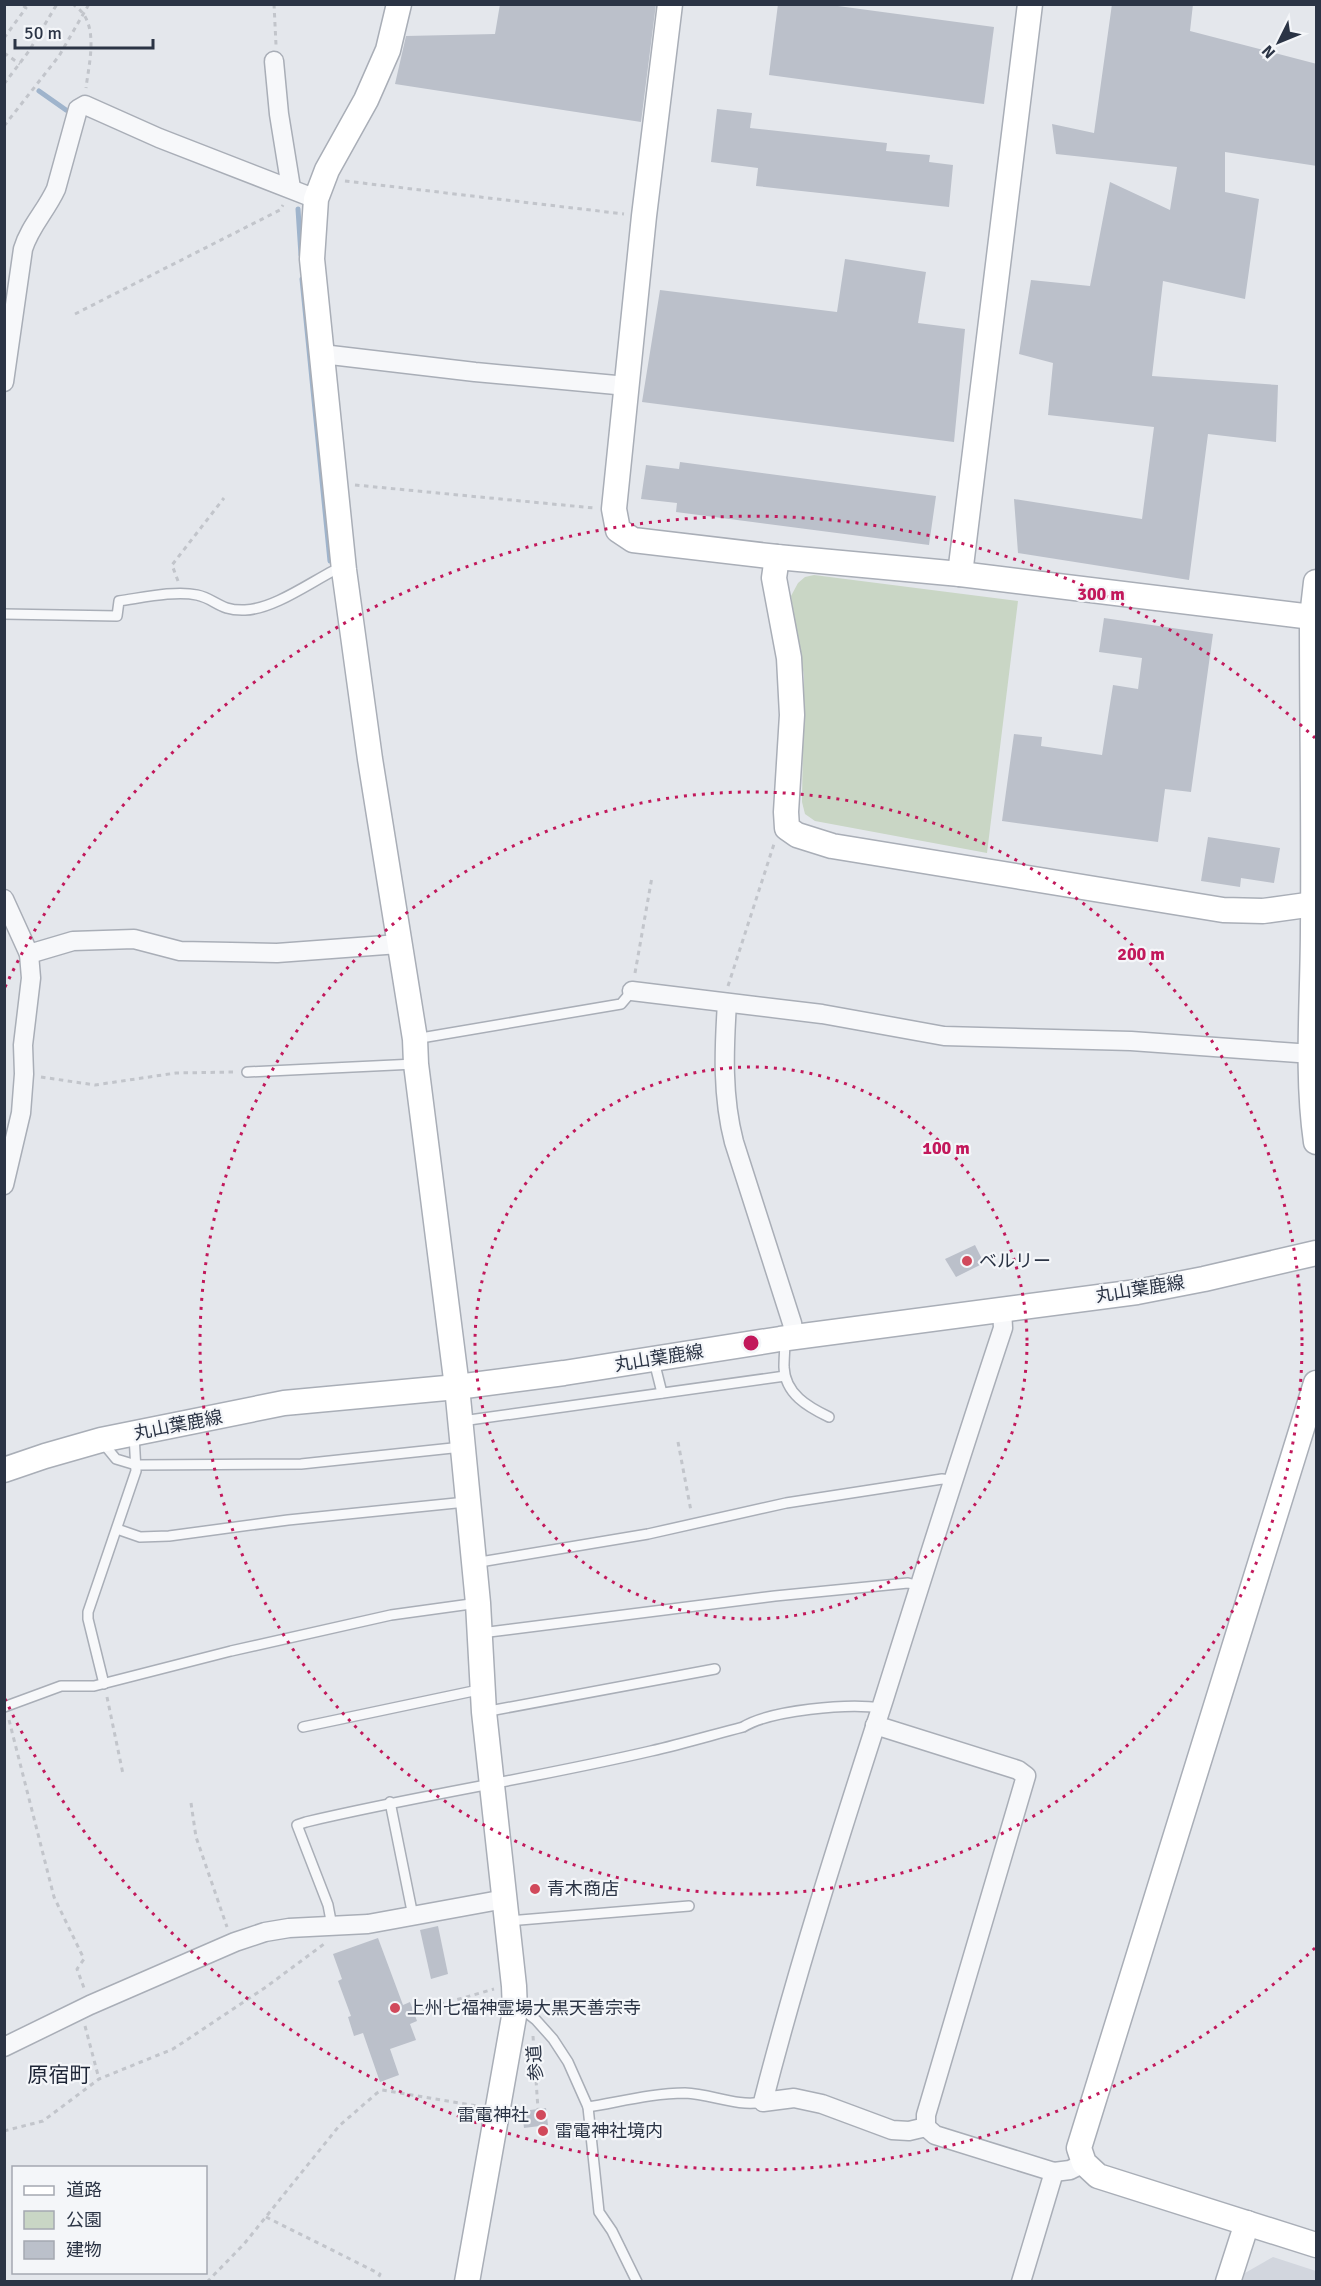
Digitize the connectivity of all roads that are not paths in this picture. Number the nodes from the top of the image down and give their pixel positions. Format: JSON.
{"nodes":[{"id":1,"x":399,"y":4,"type":"edge"},
{"id":2,"x":670,"y":4,"type":"edge"},
{"id":3,"x":1030,"y":4,"type":"edge"},
{"id":4,"x":274,"y":61,"type":"road end"},
{"id":5,"x":291,"y":188,"type":"junction"},
{"id":6,"x":316,"y":199,"type":"junction"},
{"id":7,"x":322,"y":354,"type":"junction"},
{"id":8,"x":4,"y":382,"type":"edge"},
{"id":9,"x":627,"y":386,"type":"junction"},
{"id":10,"x":777,"y":557,"type":"junction"},
{"id":11,"x":344,"y":570,"type":"junction"},
{"id":12,"x":960,"y":574,"type":"junction"},
{"id":13,"x":1317,"y":582,"type":"edge"},
{"id":14,"x":4,"y":614,"type":"edge"},
{"id":15,"x":1312,"y":617,"type":"junction"},
{"id":16,"x":5,"y":901,"type":"edge"},
{"id":17,"x":1314,"y":904,"type":"junction"},
{"id":18,"x":399,"y":944,"type":"junction"},
{"id":19,"x":29,"y":954,"type":"junction"},
{"id":20,"x":632,"y":992,"type":"joint"},
{"id":21,"x":727,"y":1003,"type":"junction"},
{"id":22,"x":415,"y":1039,"type":"junction"},
{"id":23,"x":1314,"y":1041,"type":"edge"},
{"id":24,"x":416,"y":1064,"type":"junction"},
{"id":25,"x":247,"y":1072,"type":"road end"},
{"id":26,"x":1317,"y":1142,"type":"edge"},
{"id":27,"x":4,"y":1185,"type":"edge"},
{"id":28,"x":1317,"y":1253,"type":"edge"},
{"id":29,"x":1002,"y":1309,"type":"junction"},
{"id":30,"x":790,"y":1338,"type":"junction"},
{"id":31,"x":654,"y":1359,"type":"junction"},
{"id":32,"x":785,"y":1376,"type":"junction"},
{"id":33,"x":1317,"y":1383,"type":"edge"},
{"id":34,"x":457,"y":1387,"type":"junction"},
{"id":35,"x":662,"y":1394,"type":"junction"},
{"id":36,"x":829,"y":1417,"type":"dead end"},
{"id":37,"x":460,"y":1421,"type":"junction"},
{"id":38,"x":134,"y":1434,"type":"junction"},
{"id":39,"x":100,"y":1440,"type":"junction"},
{"id":40,"x":462,"y":1446,"type":"junction"},
{"id":41,"x":136,"y":1465,"type":"junction"},
{"id":42,"x":4,"y":1470,"type":"edge"},
{"id":43,"x":952,"y":1480,"type":"junction"},
{"id":44,"x":468,"y":1502,"type":"junction"},
{"id":45,"x":117,"y":1529,"type":"junction"},
{"id":46,"x":474,"y":1563,"type":"junction"},
{"id":47,"x":920,"y":1586,"type":"junction"},
{"id":48,"x":478,"y":1603,"type":"junction"},
{"id":49,"x":478,"y":1633,"type":"junction"},
{"id":50,"x":715,"y":1669,"type":"dead end"},
{"id":51,"x":104,"y":1684,"type":"junction"},
{"id":52,"x":484,"y":1701,"type":"junction"},
{"id":53,"x":5,"y":1706,"type":"edge"},
{"id":54,"x":881,"y":1708,"type":"junction"},
{"id":55,"x":875,"y":1725,"type":"junction"},
{"id":56,"x":303,"y":1727,"type":"dead end"},
{"id":57,"x":492,"y":1784,"type":"junction"},
{"id":58,"x":390,"y":1802,"type":"junction"},
{"id":59,"x":689,"y":1906,"type":"dead end"},
{"id":60,"x":506,"y":1910,"type":"junction"},
{"id":61,"x":413,"y":1916,"type":"junction"},
{"id":62,"x":332,"y":1926,"type":"junction"},
{"id":63,"x":523,"y":2014,"type":"junction"},
{"id":64,"x":4,"y":2047,"type":"edge"},
{"id":65,"x":763,"y":2102,"type":"junction"},
{"id":66,"x":588,"y":2107,"type":"junction"},
{"id":67,"x":926,"y":2127,"type":"junction"},
{"id":68,"x":1084,"y":2163,"type":"junction"},
{"id":69,"x":1054,"y":2172,"type":"junction"},
{"id":70,"x":1247,"y":2223,"type":"junction"},
{"id":71,"x":1317,"y":2245,"type":"edge"},
{"id":72,"x":467,"y":2282,"type":"edge"},
{"id":73,"x":637,"y":2282,"type":"edge"},
{"id":74,"x":1022,"y":2282,"type":"edge"},
{"id":75,"x":1228,"y":2282,"type":"edge"}],
"edges":[{"from":1,"to":6,"type":"street"},
{"from":2,"to":9,"type":"street"},
{"from":3,"to":12,"type":"street"},
{"from":4,"to":5,"type":"street"},
{"from":5,"to":6,"type":"street"},
{"from":5,"to":8,"type":"street"},
{"from":6,"to":7,"type":"street"},
{"from":7,"to":9,"type":"street"},
{"from":7,"to":11,"type":"street"},
{"from":9,"to":10,"type":"street"},
{"from":10,"to":12,"type":"street"},
{"from":10,"to":17,"type":"street"},
{"from":11,"to":14,"type":"lane"},
{"from":11,"to":18,"type":"street"},
{"from":12,"to":15,"type":"street"},
{"from":13,"to":15,"type":"street"},
{"from":15,"to":17,"type":"street"},
{"from":16,"to":19,"type":"street"},
{"from":17,"to":23,"type":"street"},
{"from":18,"to":19,"type":"street"},
{"from":18,"to":22,"type":"street"},
{"from":19,"to":27,"type":"street"},
{"from":20,"to":21,"type":"street"},
{"from":20,"to":22,"type":"lane"},
{"from":21,"to":23,"type":"street"},
{"from":21,"to":30,"type":"street"},
{"from":22,"to":24,"type":"street"},
{"from":23,"to":26,"type":"street"},
{"from":24,"to":25,"type":"lane"},
{"from":24,"to":34,"type":"street"},
{"from":28,"to":29,"type":"street","name":"丸山葉鹿線"},
{"from":29,"to":30,"type":"street","name":"丸山葉鹿線"},
{"from":29,"to":43,"type":"street"},
{"from":30,"to":31,"type":"street","name":"丸山葉鹿線"},
{"from":30,"to":32,"type":"lane"},
{"from":31,"to":34,"type":"street","name":"丸山葉鹿線"},
{"from":31,"to":35,"type":"lane"},
{"from":32,"to":35,"type":"lane"},
{"from":32,"to":36,"type":"lane"},
{"from":33,"to":68,"type":"street"},
{"from":34,"to":37,"type":"street"},
{"from":34,"to":38,"type":"street","name":"丸山葉鹿線"},
{"from":35,"to":37,"type":"lane"},
{"from":37,"to":40,"type":"street"},
{"from":38,"to":39,"type":"street","name":"丸山葉鹿線"},
{"from":38,"to":41,"type":"lane"},
{"from":39,"to":41,"type":"lane"},
{"from":39,"to":42,"type":"street","name":"丸山葉鹿線"},
{"from":40,"to":41,"type":"lane"},
{"from":40,"to":44,"type":"street"},
{"from":41,"to":45,"type":"lane"},
{"from":43,"to":46,"type":"lane"},
{"from":43,"to":47,"type":"street"},
{"from":44,"to":45,"type":"lane"},
{"from":44,"to":46,"type":"street"},
{"from":45,"to":51,"type":"lane"},
{"from":46,"to":48,"type":"street"},
{"from":47,"to":49,"type":"lane"},
{"from":47,"to":54,"type":"street"},
{"from":48,"to":49,"type":"street"},
{"from":48,"to":51,"type":"lane"},
{"from":49,"to":52,"type":"street"},
{"from":50,"to":52,"type":"lane"},
{"from":51,"to":53,"type":"lane"},
{"from":52,"to":56,"type":"lane"},
{"from":52,"to":57,"type":"street"},
{"from":54,"to":55,"type":"street"},
{"from":54,"to":57,"type":"lane"},
{"from":55,"to":65,"type":"street"},
{"from":55,"to":67,"type":"street"},
{"from":57,"to":58,"type":"lane"},
{"from":57,"to":60,"type":"street"},
{"from":58,"to":61,"type":"lane"},
{"from":58,"to":62,"type":"lane"},
{"from":59,"to":60,"type":"lane"},
{"from":60,"to":61,"type":"street"},
{"from":60,"to":63,"type":"street"},
{"from":61,"to":62,"type":"street"},
{"from":62,"to":64,"type":"street"},
{"from":63,"to":66,"type":"lane"},
{"from":63,"to":72,"type":"street"},
{"from":65,"to":66,"type":"lane"},
{"from":65,"to":67,"type":"street"},
{"from":66,"to":73,"type":"lane"},
{"from":67,"to":69,"type":"street"},
{"from":68,"to":69,"type":"street"},
{"from":68,"to":70,"type":"street"},
{"from":69,"to":74,"type":"street"},
{"from":70,"to":71,"type":"street"},
{"from":70,"to":75,"type":"street"}]}
